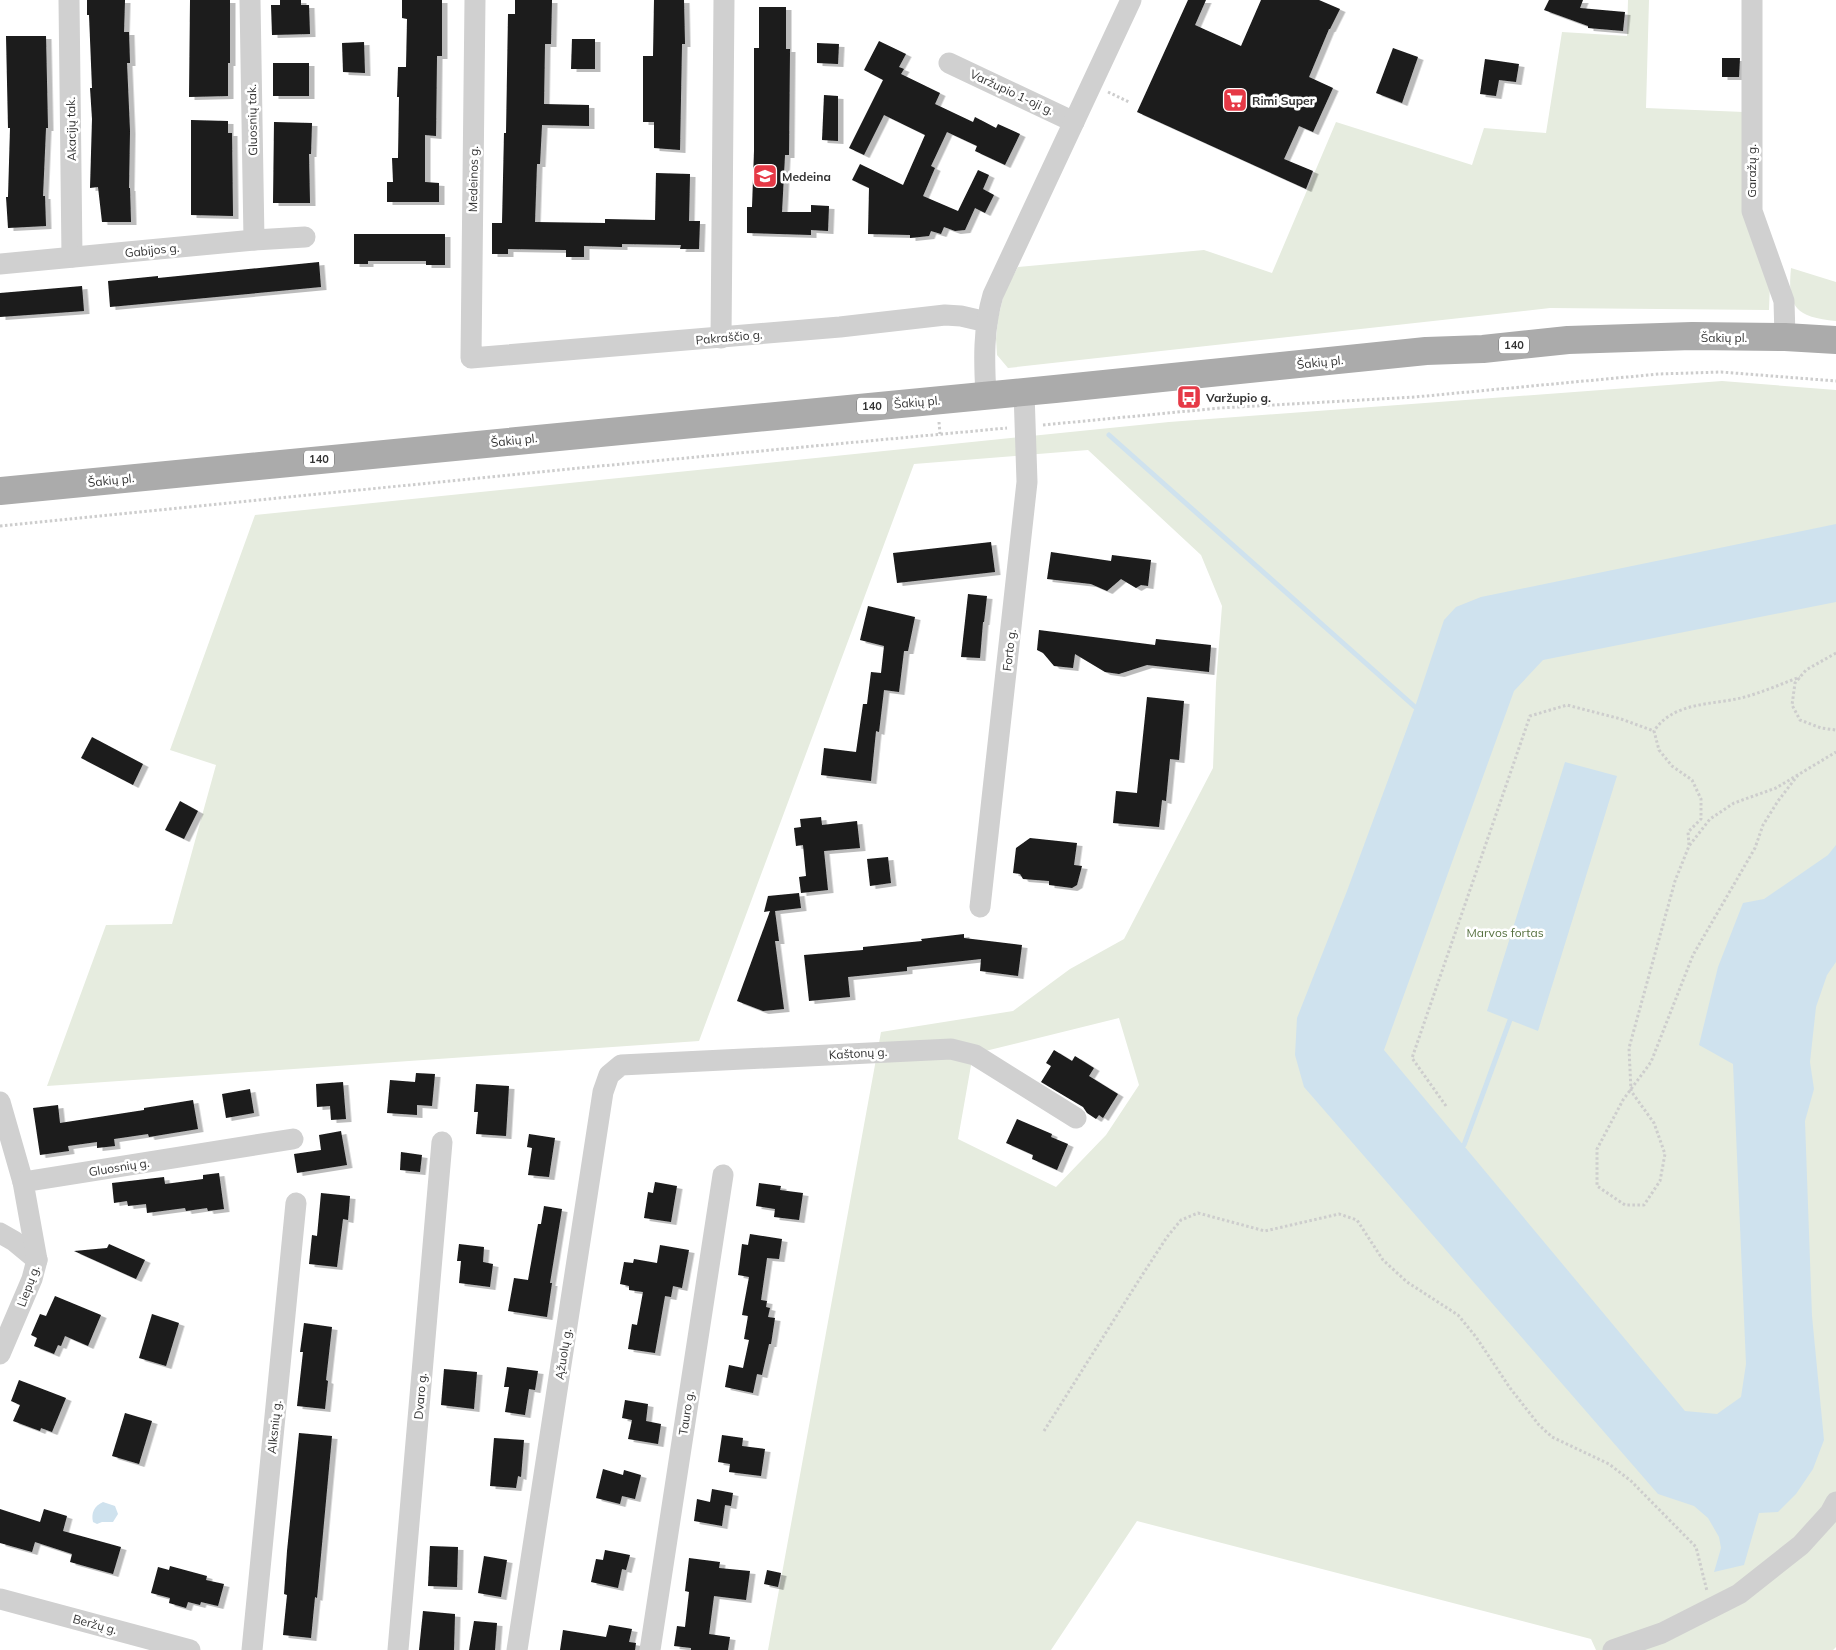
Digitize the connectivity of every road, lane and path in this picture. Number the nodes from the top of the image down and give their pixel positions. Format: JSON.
{"nodes":[{"id":1,"x":69,"y":0,"type":"edge"},
{"id":2,"x":250,"y":0,"type":"edge"},
{"id":3,"x":475,"y":0,"type":"edge"},
{"id":4,"x":724,"y":0,"type":"edge"},
{"id":5,"x":1131,"y":0,"type":"edge"},
{"id":6,"x":1752,"y":0,"type":"edge"},
{"id":7,"x":949,"y":63,"type":"dead end"},
{"id":8,"x":1074,"y":122,"type":"junction"},
{"id":9,"x":305,"y":237,"type":"dead end"},
{"id":10,"x":254,"y":240,"type":"junction"},
{"id":11,"x":72,"y":257,"type":"junction"},
{"id":12,"x":0,"y":264,"type":"edge"},
{"id":13,"x":986,"y":322,"type":"junction"},
{"id":14,"x":1785,"y":337,"type":"junction"},
{"id":15,"x":720,"y":338,"type":"junction"},
{"id":16,"x":1836,"y":340,"type":"edge"},
{"id":17,"x":471,"y":358,"type":"joint"},
{"id":18,"x":1836,"y":381,"type":"edge"},
{"id":19,"x":1024,"y":392,"type":"junction"},
{"id":20,"x":986,"y":395,"type":"junction"},
{"id":21,"x":1026,"y":426,"type":"junction"},
{"id":22,"x":0,"y":491,"type":"edge"},
{"id":23,"x":0,"y":526,"type":"edge"},
{"id":24,"x":1836,"y":653,"type":"edge"},
{"id":25,"x":1800,"y":677,"type":"junction"},
{"id":26,"x":1836,"y":730,"type":"edge"},
{"id":27,"x":1654,"y":732,"type":"junction"},
{"id":28,"x":1836,"y":752,"type":"edge"},
{"id":29,"x":1798,"y":775,"type":"junction"},
{"id":30,"x":1689,"y":846,"type":"junction"},
{"id":31,"x":980,"y":907,"type":"dead end"},
{"id":32,"x":621,"y":1065,"type":"joint"},
{"id":33,"x":1631,"y":1091,"type":"junction"},
{"id":34,"x":0,"y":1102,"type":"edge"},
{"id":35,"x":1446,"y":1106,"type":"dead end"},
{"id":36,"x":1076,"y":1118,"type":"dead end"},
{"id":37,"x":293,"y":1139,"type":"dead end"},
{"id":38,"x":442,"y":1142,"type":"dead end"},
{"id":39,"x":722,"y":1175,"type":"dead end"},
{"id":40,"x":22,"y":1182,"type":"junction"},
{"id":41,"x":296,"y":1203,"type":"dead end"},
{"id":42,"x":0,"y":1233,"type":"edge"},
{"id":43,"x":37,"y":1260,"type":"junction"},
{"id":44,"x":0,"y":1354,"type":"edge"},
{"id":45,"x":1044,"y":1431,"type":"dead end"},
{"id":46,"x":1836,"y":1502,"type":"edge"},
{"id":47,"x":0,"y":1599,"type":"edge"},
{"id":48,"x":1711,"y":1608,"type":"junction"},
{"id":49,"x":190,"y":1650,"type":"edge"},
{"id":50,"x":252,"y":1650,"type":"edge"},
{"id":51,"x":398,"y":1650,"type":"edge"},
{"id":52,"x":517,"y":1650,"type":"edge"},
{"id":53,"x":650,"y":1650,"type":"edge"},
{"id":54,"x":1613,"y":1650,"type":"edge"}],
"edges":[{"from":1,"to":11,"type":"street","name":"Akacijų tak."},
{"from":2,"to":10,"type":"street","name":"Gluosnių tak."},
{"from":3,"to":17,"type":"street","name":"Medeinos g."},
{"from":4,"to":15,"type":"street"},
{"from":5,"to":8,"type":"street"},
{"from":6,"to":14,"type":"street","name":"Garažų g."},
{"from":7,"to":8,"type":"street","name":"Varžupio 1-oji g."},
{"from":8,"to":13,"type":"street"},
{"from":9,"to":10,"type":"street","name":"Gabijos g."},
{"from":10,"to":11,"type":"street","name":"Gabijos g."},
{"from":11,"to":12,"type":"street","name":"Gabijos g."},
{"from":13,"to":15,"type":"street","name":"Pakraščio g."},
{"from":13,"to":20,"type":"street"},
{"from":14,"to":16,"type":"main road","name":"Šakių pl.","number":"140"},
{"from":14,"to":19,"type":"main road","name":"Šakių pl.","number":"140"},
{"from":15,"to":17,"type":"street","name":"Pakraščio g."},
{"from":18,"to":21,"type":"path"},
{"from":19,"to":20,"type":"main road","name":"Šakių pl.","number":"140"},
{"from":19,"to":21,"type":"street","name":"Forto g."},
{"from":20,"to":22,"type":"main road","name":"Šakių pl.","number":"140"},
{"from":21,"to":23,"type":"path"},
{"from":21,"to":31,"type":"street","name":"Forto g."},
{"from":24,"to":25,"type":"path"},
{"from":25,"to":26,"type":"path"},
{"from":25,"to":27,"type":"path"},
{"from":27,"to":30,"type":"path"},
{"from":27,"to":35,"type":"path"},
{"from":28,"to":29,"type":"path"},
{"from":29,"to":30,"type":"path"},
{"from":29,"to":33,"type":"path"},
{"from":30,"to":33,"type":"path"},
{"from":32,"to":36,"type":"street","name":"Kaštonų g."},
{"from":32,"to":52,"type":"street","name":"Ąžuolų g."},
{"from":33,"to":33,"type":"path"},
{"from":34,"to":40,"type":"street"},
{"from":37,"to":40,"type":"street","name":"Gluosnių g."},
{"from":38,"to":51,"type":"street","name":"Dvaro g."},
{"from":39,"to":53,"type":"street","name":"Tauro g."},
{"from":40,"to":43,"type":"street"},
{"from":41,"to":50,"type":"street","name":"Alksnių g."},
{"from":42,"to":43,"type":"street","name":"Liepų g."},
{"from":43,"to":44,"type":"street","name":"Liepų g."},
{"from":45,"to":48,"type":"path"},
{"from":46,"to":48,"type":"street"},
{"from":47,"to":49,"type":"street","name":"Beržų g."},
{"from":48,"to":54,"type":"street"}]}
